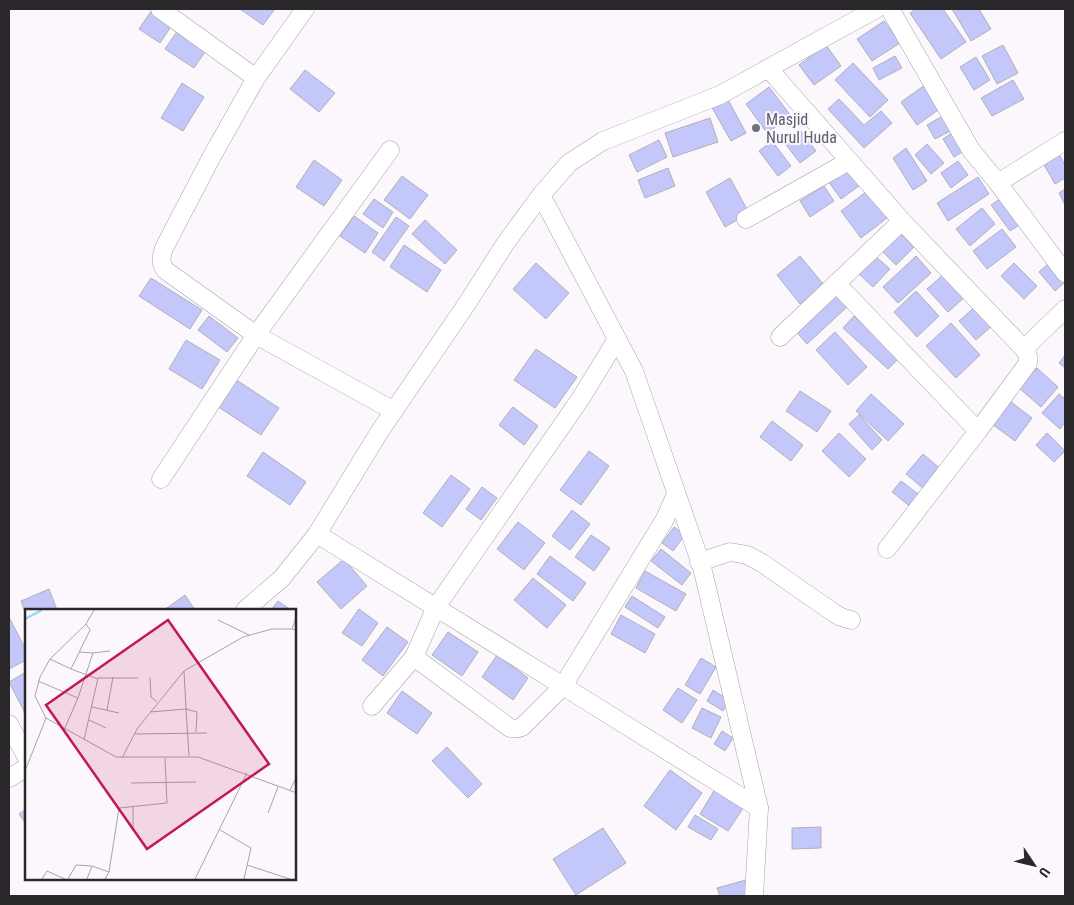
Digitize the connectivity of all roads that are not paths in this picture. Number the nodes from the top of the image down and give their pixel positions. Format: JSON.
{"nodes":[{"id":1,"x":160,"y":9,"type":"edge"},
{"id":2,"x":305,"y":9,"type":"edge"},
{"id":3,"x":876,"y":9,"type":"edge"},
{"id":4,"x":890,"y":9,"type":"edge"},
{"id":5,"x":768,"y":68,"type":"junction"},
{"id":6,"x":256,"y":78,"type":"junction"},
{"id":7,"x":1065,"y":141,"type":"edge"},
{"id":8,"x":390,"y":150,"type":"dead end"},
{"id":9,"x":849,"y":161,"type":"junction"},
{"id":10,"x":998,"y":183,"type":"junction"},
{"id":11,"x":541,"y":195,"type":"junction"},
{"id":12,"x":746,"y":219,"type":"dead end"},
{"id":13,"x":902,"y":221,"type":"junction"},
{"id":14,"x":1065,"y":273,"type":"edge"},
{"id":15,"x":836,"y":283,"type":"junction"},
{"id":16,"x":1065,"y":310,"type":"edge"},
{"id":17,"x":256,"y":335,"type":"junction"},
{"id":18,"x":780,"y":337,"type":"dead end"},
{"id":19,"x":617,"y":339,"type":"junction"},
{"id":20,"x":1024,"y":349,"type":"junction"},
{"id":21,"x":394,"y":411,"type":"junction"},
{"id":22,"x":978,"y":431,"type":"junction"},
{"id":23,"x":161,"y":479,"type":"dead end"},
{"id":24,"x":676,"y":494,"type":"junction"},
{"id":25,"x":317,"y":534,"type":"junction"},
{"id":26,"x":887,"y":549,"type":"dead end"},
{"id":27,"x":699,"y":562,"type":"junction"},
{"id":28,"x":436,"y":607,"type":"junction"},
{"id":29,"x":246,"y":609,"type":"edge"},
{"id":30,"x":851,"y":620,"type":"dead end"},
{"id":31,"x":414,"y":656,"type":"junction"},
{"id":32,"x":563,"y":686,"type":"junction"},
{"id":33,"x":372,"y":706,"type":"dead end"},
{"id":34,"x":9,"y":724,"type":"edge"},
{"id":35,"x":25,"y":754,"type":"edge"},
{"id":36,"x":25,"y":769,"type":"edge"},
{"id":37,"x":9,"y":778,"type":"edge"},
{"id":38,"x":759,"y":808,"type":"junction"},
{"id":39,"x":754,"y":896,"type":"edge"}],
"edges":[{"from":1,"to":6,"type":"street"},
{"from":2,"to":6,"type":"street"},
{"from":3,"to":5,"type":"street"},
{"from":4,"to":10,"type":"street"},
{"from":5,"to":9,"type":"street"},
{"from":5,"to":11,"type":"street"},
{"from":6,"to":17,"type":"street"},
{"from":7,"to":10,"type":"street"},
{"from":8,"to":17,"type":"street"},
{"from":9,"to":12,"type":"street"},
{"from":9,"to":13,"type":"street"},
{"from":10,"to":14,"type":"street"},
{"from":11,"to":19,"type":"street"},
{"from":11,"to":21,"type":"street"},
{"from":13,"to":15,"type":"street"},
{"from":13,"to":20,"type":"street"},
{"from":15,"to":18,"type":"street"},
{"from":15,"to":22,"type":"street"},
{"from":16,"to":20,"type":"street"},
{"from":17,"to":21,"type":"street"},
{"from":17,"to":23,"type":"street"},
{"from":19,"to":24,"type":"street"},
{"from":19,"to":28,"type":"street"},
{"from":20,"to":22,"type":"street"},
{"from":21,"to":25,"type":"street"},
{"from":22,"to":26,"type":"street"},
{"from":24,"to":27,"type":"street"},
{"from":24,"to":32,"type":"street"},
{"from":25,"to":28,"type":"street"},
{"from":25,"to":29,"type":"street"},
{"from":27,"to":30,"type":"street"},
{"from":27,"to":38,"type":"street"},
{"from":28,"to":31,"type":"street"},
{"from":28,"to":32,"type":"street"},
{"from":31,"to":32,"type":"street"},
{"from":31,"to":33,"type":"street"},
{"from":32,"to":38,"type":"street"},
{"from":34,"to":35,"type":"street"},
{"from":36,"to":37,"type":"street"},
{"from":38,"to":39,"type":"street"}]}
